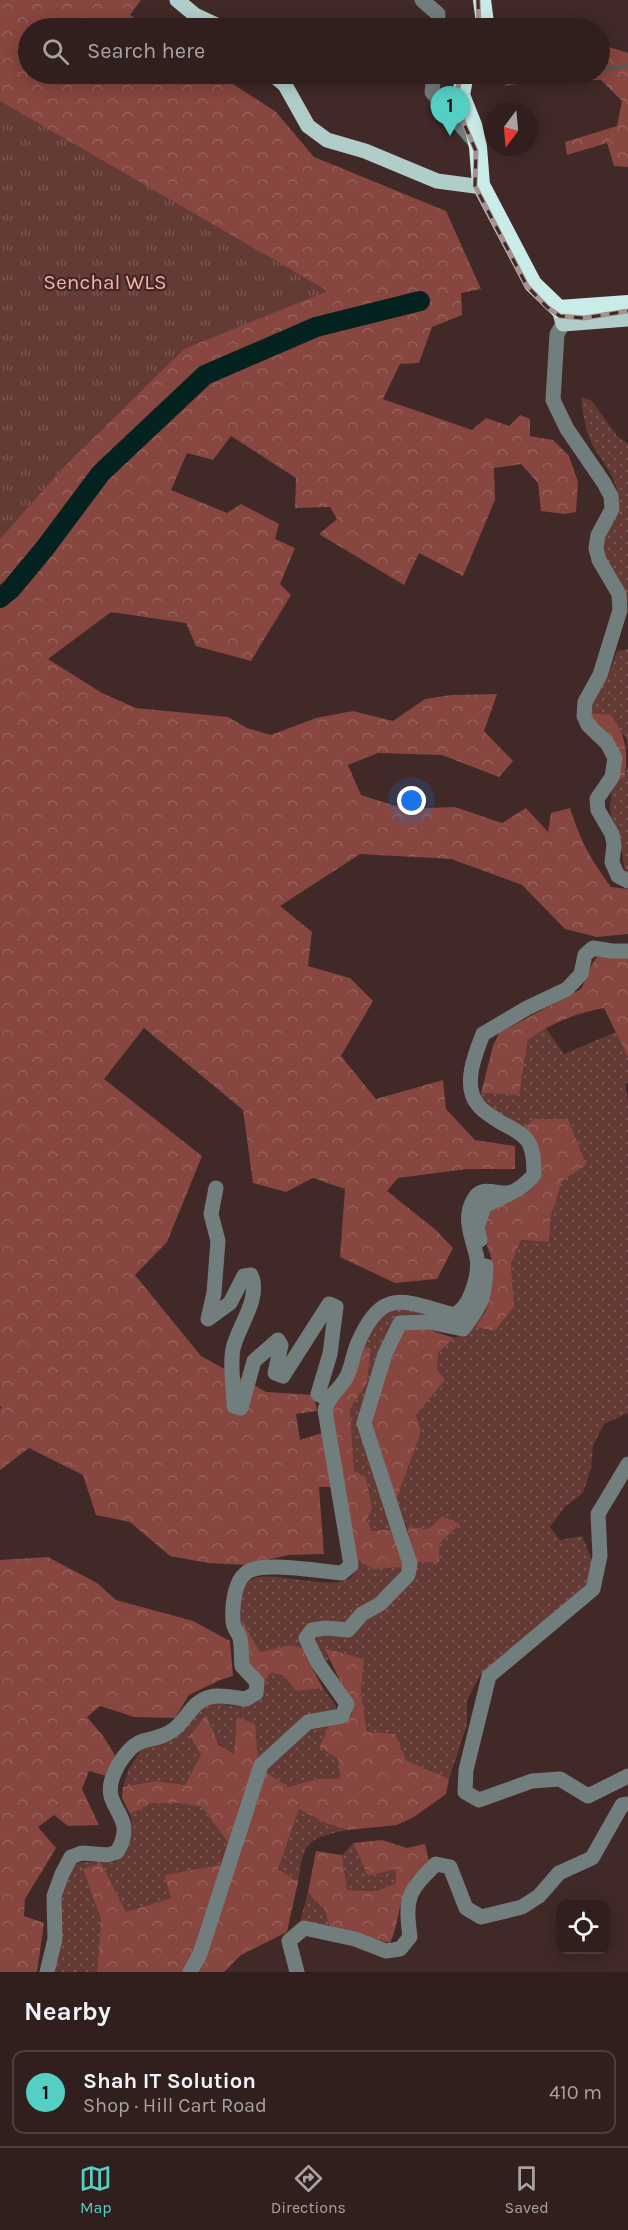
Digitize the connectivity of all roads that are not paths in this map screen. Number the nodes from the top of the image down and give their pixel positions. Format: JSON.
{"nodes":[{"id":1,"x":177,"y":0,"type":"edge"},
{"id":2,"x":422,"y":0,"type":"edge"},
{"id":3,"x":482,"y":0,"type":"edge"},
{"id":4,"x":201,"y":18,"type":"edge"},
{"id":5,"x":438,"y":18,"type":"edge"},
{"id":6,"x":484,"y":18,"type":"edge"},
{"id":7,"x":284,"y":84,"type":"edge"},
{"id":8,"x":433,"y":84,"type":"edge"},
{"id":9,"x":463,"y":84,"type":"edge"},
{"id":10,"x":478,"y":147,"type":"junction"},
{"id":11,"x":481,"y":185,"type":"junction"},
{"id":12,"x":628,"y":304,"type":"edge"},
{"id":13,"x":561,"y":316,"type":"junction"},
{"id":14,"x":628,"y":319,"type":"edge"},
{"id":15,"x":628,"y":880,"type":"edge"},
{"id":16,"x":628,"y":951,"type":"edge"},
{"id":17,"x":216,"y":1188,"type":"dead end"},
{"id":18,"x":509,"y":1194,"type":"junction"},
{"id":19,"x":328,"y":1399,"type":"junction"},
{"id":20,"x":628,"y":1464,"type":"edge"},
{"id":21,"x":628,"y":1776,"type":"edge"},
{"id":22,"x":628,"y":1804,"type":"edge"},
{"id":23,"x":47,"y":1972,"type":"edge"},
{"id":24,"x":190,"y":1972,"type":"edge"},
{"id":25,"x":297,"y":1972,"type":"edge"}],
"edges":[{"from":1,"to":4,"type":"main road"},
{"from":2,"to":5,"type":"street"},
{"from":3,"to":6,"type":"highway"},
{"from":7,"to":11,"type":"main road"},
{"from":8,"to":10,"type":"street"},
{"from":9,"to":10,"type":"highway"},
{"from":10,"to":11,"type":"highway"},
{"from":11,"to":13,"type":"highway"},
{"from":12,"to":13,"type":"highway"},
{"from":13,"to":14,"type":"main road"},
{"from":13,"to":15,"type":"street"},
{"from":16,"to":18,"type":"street"},
{"from":17,"to":19,"type":"street"},
{"from":18,"to":19,"type":"street"},
{"from":18,"to":24,"type":"street"},
{"from":19,"to":23,"type":"street"},
{"from":20,"to":21,"type":"street"},
{"from":22,"to":25,"type":"street"}]}
